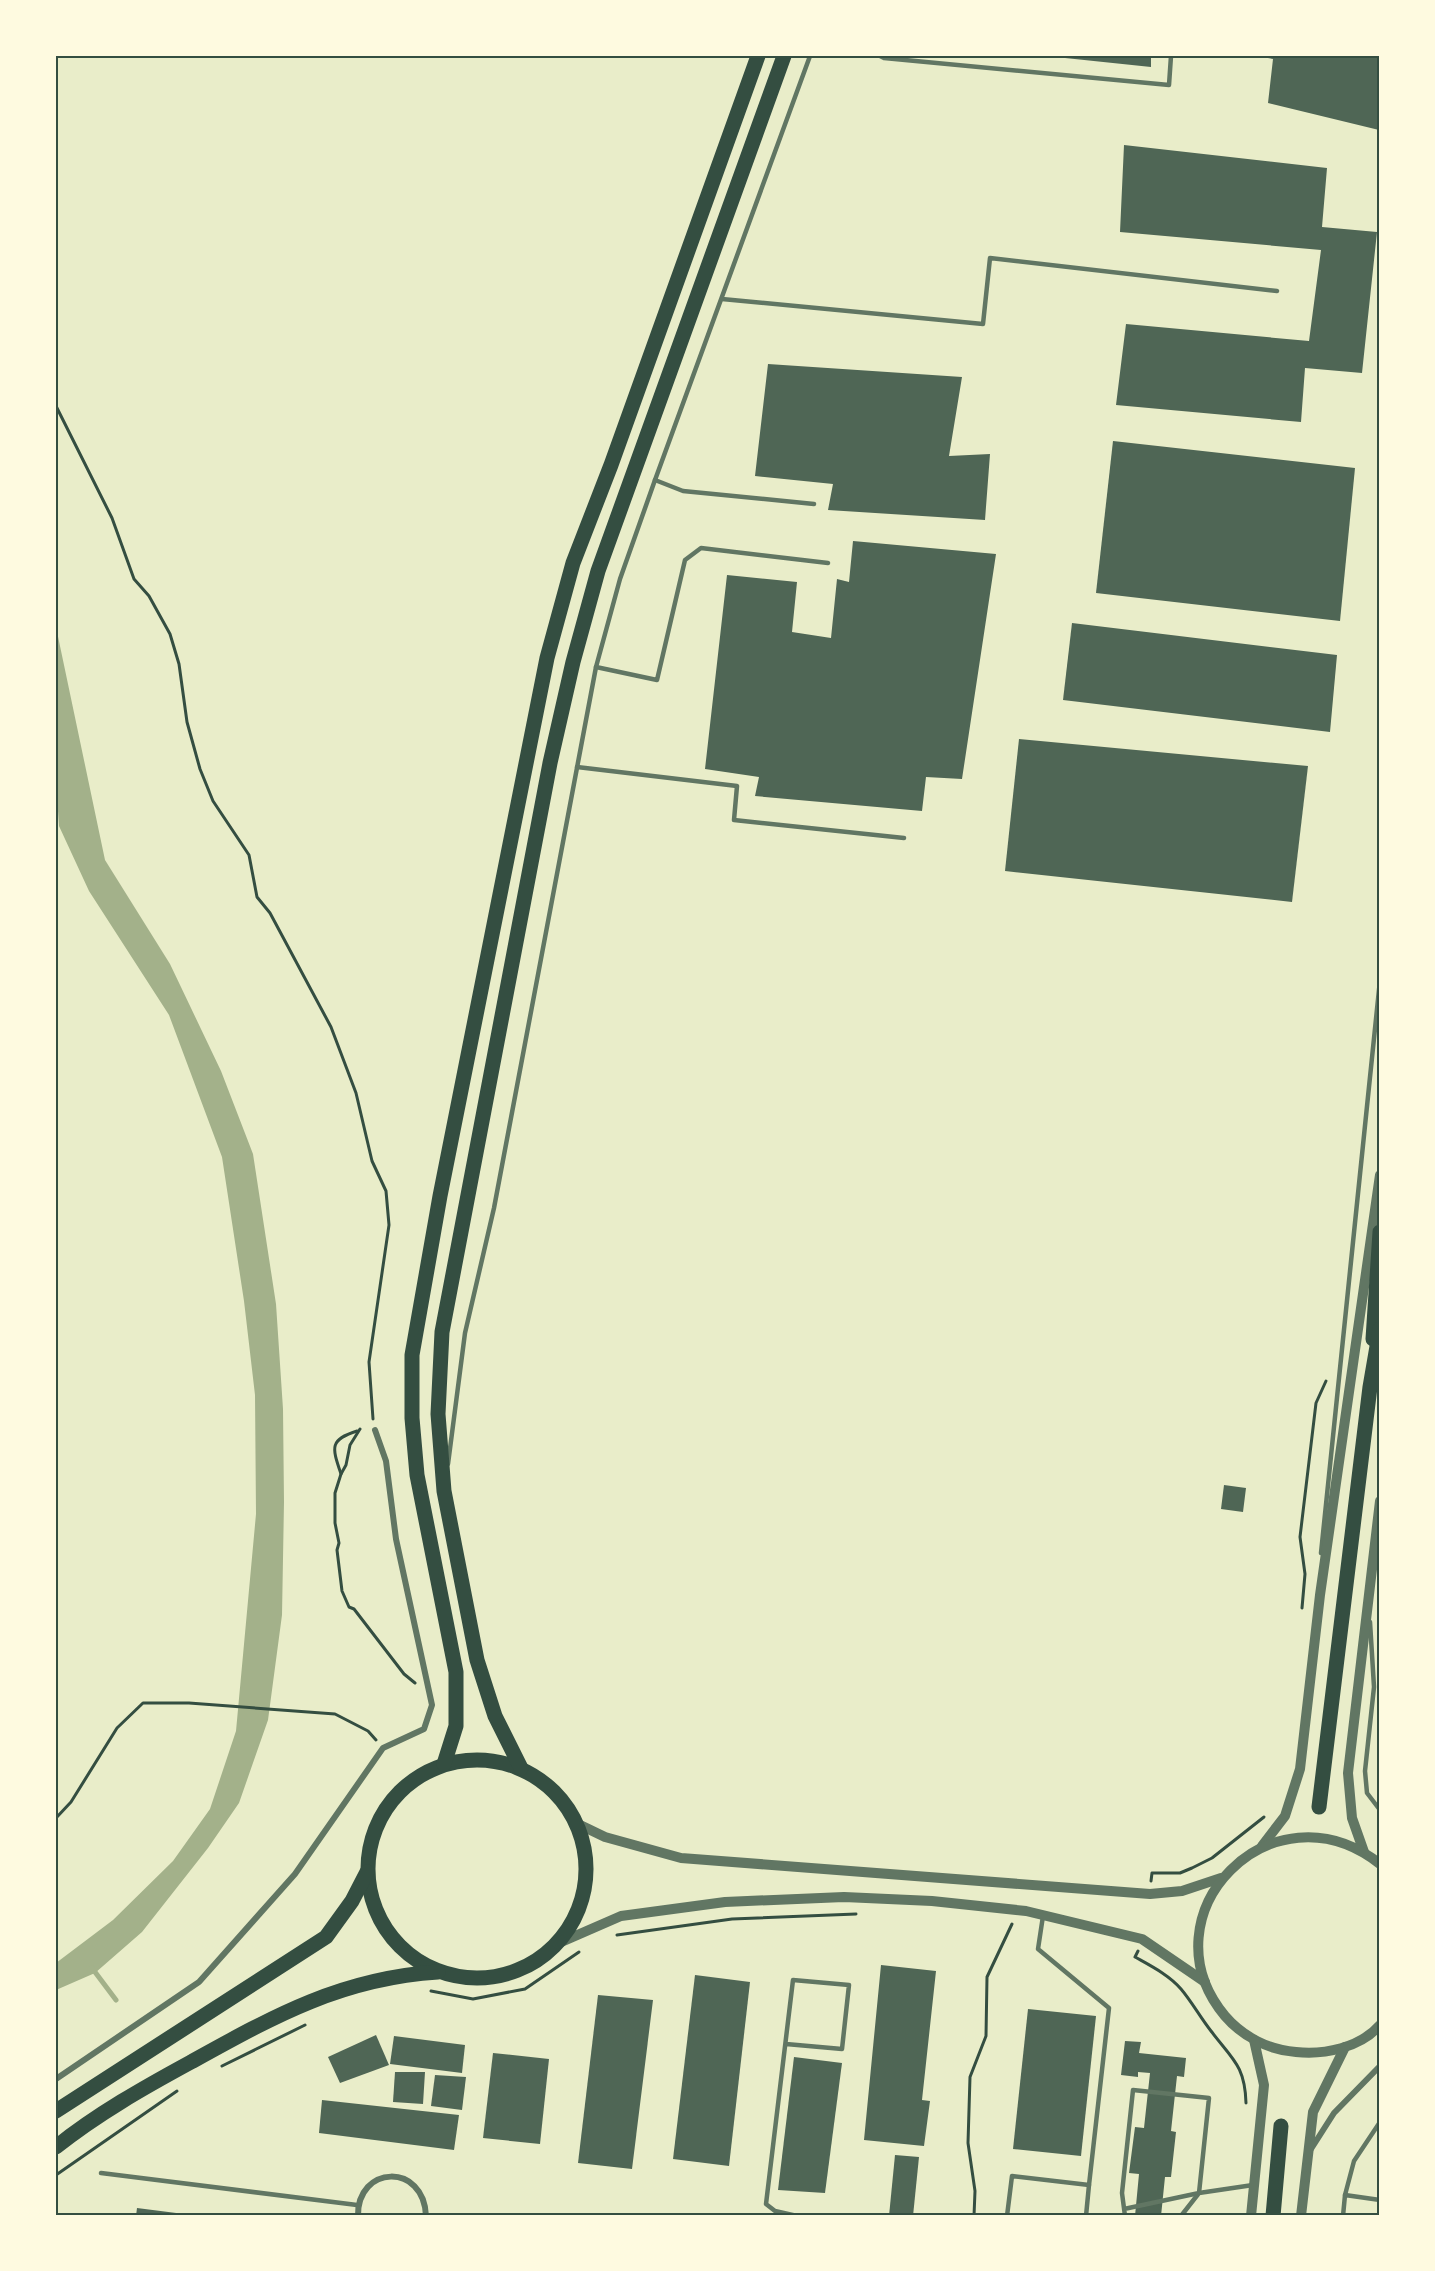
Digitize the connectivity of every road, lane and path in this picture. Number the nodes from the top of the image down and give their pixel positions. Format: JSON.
{"nodes":[{"id":1,"x":758,"y":56,"type":"edge"},
{"id":2,"x":784,"y":56,"type":"edge"},
{"id":3,"x":810,"y":56,"type":"edge"},
{"id":4,"x":880,"y":56,"type":"edge"},
{"id":5,"x":1171,"y":56,"type":"edge"},
{"id":6,"x":1277,"y":291,"type":"dead end"},
{"id":7,"x":722,"y":298,"type":"junction"},
{"id":8,"x":56,"y":406,"type":"edge"},
{"id":9,"x":655,"y":480,"type":"junction"},
{"id":10,"x":814,"y":504,"type":"dead end"},
{"id":11,"x":828,"y":563,"type":"dead end"},
{"id":12,"x":596,"y":667,"type":"junction"},
{"id":13,"x":577,"y":766,"type":"junction"},
{"id":14,"x":904,"y":838,"type":"dead end"},
{"id":15,"x":1380,"y":980,"type":"edge"},
{"id":16,"x":1380,"y":1175,"type":"edge"},
{"id":17,"x":1380,"y":1232,"type":"edge"},
{"id":18,"x":1380,"y":1329,"type":"edge"},
{"id":19,"x":1328,"y":1377,"type":"dead end"},
{"id":20,"x":1370,"y":1387,"type":"junction"},
{"id":21,"x":372,"y":1410,"type":"junction"},
{"id":22,"x":360,"y":1429,"type":"junction"},
{"id":23,"x":375,"y":1430,"type":"joint"},
{"id":24,"x":340,"y":1473,"type":"junction"},
{"id":25,"x":444,"y":1491,"type":"junction"},
{"id":26,"x":1380,"y":1501,"type":"edge"},
{"id":27,"x":1320,"y":1595,"type":"junction"},
{"id":28,"x":1369,"y":1604,"type":"junction"},
{"id":29,"x":1301,"y":1619,"type":"dead end"},
{"id":30,"x":430,"y":1695,"type":"junction"},
{"id":31,"x":383,"y":1748,"type":"junction"},
{"id":32,"x":444,"y":1764,"type":"junction"},
{"id":33,"x":521,"y":1768,"type":"junction"},
{"id":34,"x":1319,"y":1807,"type":"dead end"},
{"id":35,"x":1380,"y":1810,"type":"edge"},
{"id":36,"x":1265,"y":1816,"type":"dead end"},
{"id":37,"x":56,"y":1818,"type":"edge"},
{"id":38,"x":578,"y":1824,"type":"junction"},
{"id":39,"x":1262,"y":1846,"type":"junction"},
{"id":40,"x":1364,"y":1852,"type":"junction"},
{"id":41,"x":1380,"y":1864,"type":"edge"},
{"id":42,"x":367,"y":1872,"type":"junction"},
{"id":43,"x":1221,"y":1878,"type":"junction"},
{"id":44,"x":1150,"y":1894,"type":"junction"},
{"id":45,"x":860,"y":1914,"type":"dead end"},
{"id":46,"x":1043,"y":1915,"type":"junction"},
{"id":47,"x":1008,"y":1923,"type":"dead end"},
{"id":48,"x":608,"y":1938,"type":"dead end"},
{"id":49,"x":1143,"y":1939,"type":"junction"},
{"id":50,"x":559,"y":1943,"type":"junction"},
{"id":51,"x":580,"y":1951,"type":"dead end"},
{"id":52,"x":438,"y":1972,"type":"junction"},
{"id":53,"x":1204,"y":1982,"type":"junction"},
{"id":54,"x":423,"y":1990,"type":"dead end"},
{"id":55,"x":313,"y":2020,"type":"dead end"},
{"id":56,"x":1380,"y":2025,"type":"edge"},
{"id":57,"x":1254,"y":2040,"type":"junction"},
{"id":58,"x":786,"y":2044,"type":"junction"},
{"id":59,"x":1345,"y":2047,"type":"junction"},
{"id":60,"x":1380,"y":2066,"type":"edge"},
{"id":61,"x":218,"y":2068,"type":"dead end"},
{"id":62,"x":56,"y":2079,"type":"edge"},
{"id":63,"x":181,"y":2088,"type":"dead end"},
{"id":64,"x":56,"y":2110,"type":"edge"},
{"id":65,"x":1263,"y":2110,"type":"junction"},
{"id":66,"x":1380,"y":2122,"type":"edge"},
{"id":67,"x":1281,"y":2127,"type":"dead end"},
{"id":68,"x":56,"y":2147,"type":"edge"},
{"id":69,"x":1308,"y":2155,"type":"junction"},
{"id":70,"x":100,"y":2174,"type":"dead end"},
{"id":71,"x":56,"y":2175,"type":"edge"},
{"id":72,"x":1089,"y":2185,"type":"junction"},
{"id":73,"x":1253,"y":2185,"type":"junction"},
{"id":74,"x":1199,"y":2193,"type":"junction"},
{"id":75,"x":1345,"y":2195,"type":"junction"},
{"id":76,"x":1380,"y":2200,"type":"edge"},
{"id":77,"x":357,"y":2205,"type":"junction"},
{"id":78,"x":1124,"y":2209,"type":"junction"},
{"id":79,"x":357,"y":2216,"type":"edge"},
{"id":80,"x":426,"y":2216,"type":"edge"},
{"id":81,"x":797,"y":2216,"type":"edge"},
{"id":82,"x":974,"y":2216,"type":"edge"},
{"id":83,"x":1007,"y":2216,"type":"edge"},
{"id":84,"x":1086,"y":2216,"type":"edge"},
{"id":85,"x":1125,"y":2216,"type":"edge"},
{"id":86,"x":1181,"y":2216,"type":"edge"},
{"id":87,"x":1251,"y":2216,"type":"edge"},
{"id":88,"x":1273,"y":2216,"type":"edge"},
{"id":89,"x":1301,"y":2216,"type":"edge"},
{"id":90,"x":1343,"y":2216,"type":"edge"}],
"edges":[{"from":1,"to":32,"type":"main road"},
{"from":2,"to":25,"type":"main road"},
{"from":3,"to":7,"type":"lane"},
{"from":4,"to":5,"type":"lane"},
{"from":6,"to":7,"type":"lane"},
{"from":7,"to":9,"type":"lane"},
{"from":8,"to":21,"type":"path"},
{"from":9,"to":10,"type":"lane"},
{"from":9,"to":12,"type":"lane"},
{"from":11,"to":12,"type":"lane"},
{"from":12,"to":13,"type":"lane"},
{"from":13,"to":14,"type":"lane"},
{"from":13,"to":25,"type":"lane"},
{"from":15,"to":27,"type":"lane"},
{"from":16,"to":27,"type":"street"},
{"from":17,"to":20,"type":"main road"},
{"from":18,"to":20,"type":"main road"},
{"from":19,"to":29,"type":"path"},
{"from":20,"to":34,"type":"main road"},
{"from":21,"to":22,"type":"path"},
{"from":21,"to":23,"type":"path"},
{"from":22,"to":24,"type":"path"},
{"from":22,"to":24,"type":"path"},
{"from":23,"to":30,"type":"street"},
{"from":24,"to":30,"type":"path"},
{"from":25,"to":33,"type":"main road"},
{"from":26,"to":28,"type":"street"},
{"from":27,"to":39,"type":"street"},
{"from":28,"to":35,"type":"lane"},
{"from":28,"to":40,"type":"street"},
{"from":30,"to":31,"type":"street"},
{"from":31,"to":37,"type":"path"},
{"from":31,"to":62,"type":"street"},
{"from":32,"to":33,"type":"main road"},
{"from":32,"to":42,"type":"main road"},
{"from":33,"to":38,"type":"main road"},
{"from":36,"to":44,"type":"path"},
{"from":38,"to":44,"type":"street"},
{"from":38,"to":50,"type":"main road"},
{"from":39,"to":40,"type":"street"},
{"from":39,"to":43,"type":"street"},
{"from":40,"to":41,"type":"street"},
{"from":42,"to":52,"type":"main road"},
{"from":42,"to":64,"type":"main road"},
{"from":43,"to":44,"type":"street"},
{"from":43,"to":53,"type":"street"},
{"from":45,"to":48,"type":"path"},
{"from":46,"to":49,"type":"street"},
{"from":46,"to":50,"type":"street"},
{"from":46,"to":72,"type":"lane"},
{"from":47,"to":82,"type":"path"},
{"from":49,"to":53,"type":"street"},
{"from":49,"to":65,"type":"path"},
{"from":50,"to":52,"type":"main road"},
{"from":51,"to":54,"type":"path"},
{"from":52,"to":68,"type":"main road"},
{"from":53,"to":57,"type":"street"},
{"from":55,"to":61,"type":"path"},
{"from":56,"to":59,"type":"street"},
{"from":57,"to":59,"type":"street"},
{"from":57,"to":65,"type":"street"},
{"from":58,"to":58,"type":"lane"},
{"from":58,"to":81,"type":"lane"},
{"from":59,"to":69,"type":"street"},
{"from":60,"to":69,"type":"street"},
{"from":63,"to":71,"type":"path"},
{"from":65,"to":73,"type":"street"},
{"from":66,"to":75,"type":"lane"},
{"from":67,"to":88,"type":"main road"},
{"from":69,"to":89,"type":"street"},
{"from":70,"to":77,"type":"lane"},
{"from":72,"to":83,"type":"lane"},
{"from":72,"to":84,"type":"lane"},
{"from":73,"to":74,"type":"lane"},
{"from":73,"to":87,"type":"street"},
{"from":74,"to":78,"type":"lane"},
{"from":74,"to":78,"type":"lane"},
{"from":74,"to":86,"type":"lane"},
{"from":75,"to":76,"type":"lane"},
{"from":75,"to":90,"type":"lane"},
{"from":77,"to":79,"type":"street"},
{"from":77,"to":80,"type":"street"},
{"from":78,"to":85,"type":"lane"}]}
